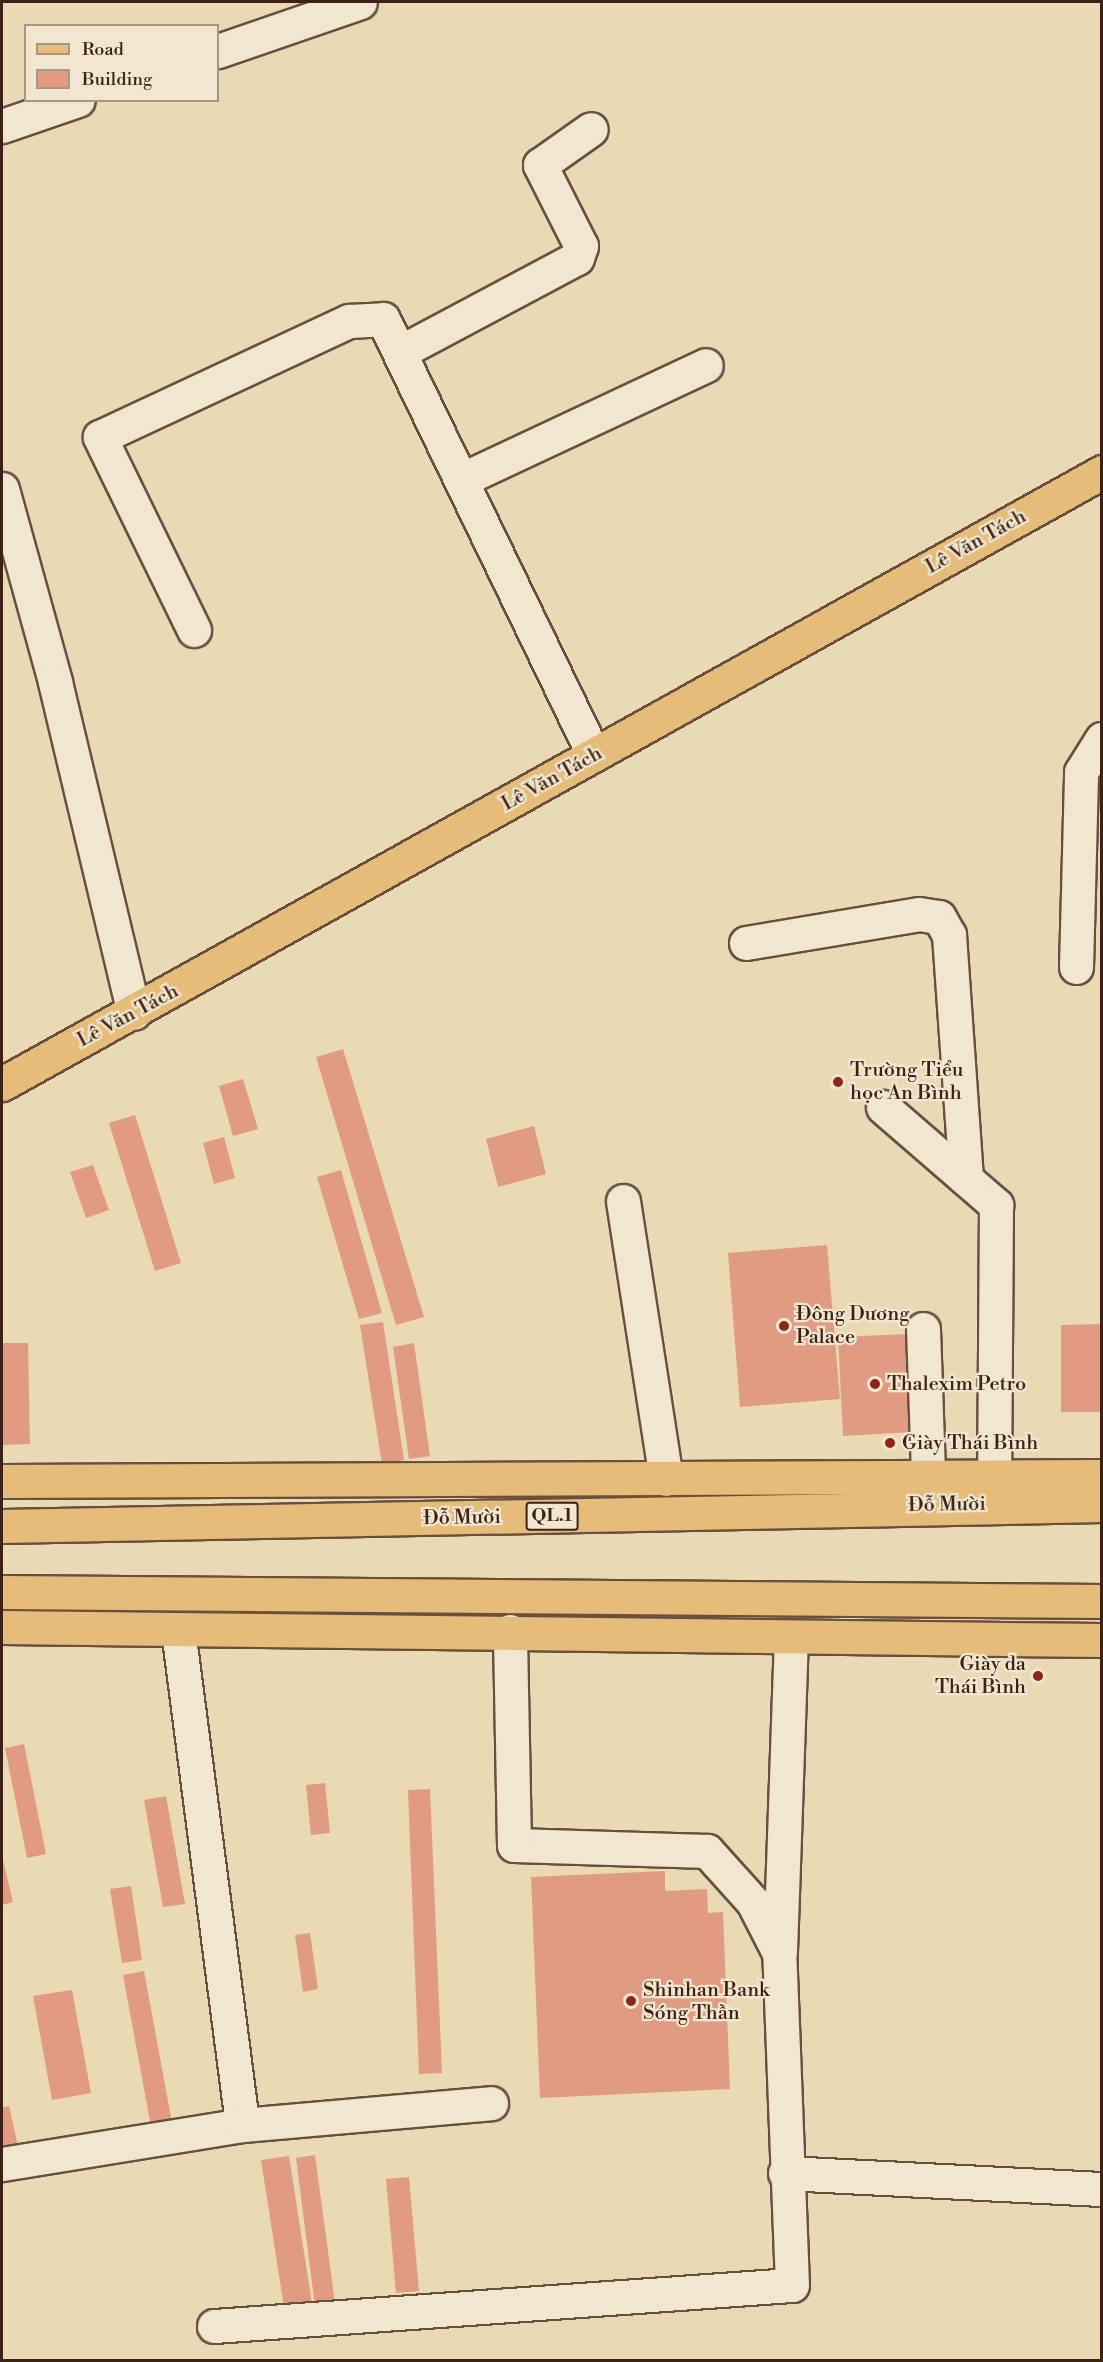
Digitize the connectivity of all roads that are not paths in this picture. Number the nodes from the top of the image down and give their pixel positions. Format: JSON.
{"nodes":[{"id":1,"x":360,"y":2,"type":"edge"},
{"id":2,"x":219,"y":51,"type":"edge"},
{"id":3,"x":72,"y":102,"type":"edge"},
{"id":4,"x":2,"y":126,"type":"edge"},
{"id":5,"x":591,"y":129,"type":"dead end"},
{"id":6,"x":402,"y":351,"type":"junction"},
{"id":7,"x":706,"y":365,"type":"dead end"},
{"id":8,"x":1101,"y":472,"type":"edge"},
{"id":9,"x":463,"y":479,"type":"junction"},
{"id":10,"x":2,"y":489,"type":"edge"},
{"id":11,"x":194,"y":630,"type":"dead end"},
{"id":12,"x":1101,"y":739,"type":"edge"},
{"id":13,"x":594,"y":755,"type":"junction"},
{"id":14,"x":747,"y":943,"type":"dead end"},
{"id":15,"x":1076,"y":967,"type":"dead end"},
{"id":16,"x":134,"y":1013,"type":"junction"},
{"id":17,"x":2,"y":1084,"type":"edge"},
{"id":18,"x":883,"y":1107,"type":"dead end"},
{"id":19,"x":966,"y":1178,"type":"junction"},
{"id":20,"x":623,"y":1201,"type":"dead end"},
{"id":21,"x":923,"y":1329,"type":"dead end"},
{"id":22,"x":1101,"y":1476,"type":"edge"},
{"id":23,"x":666,"y":1479,"type":"junction"},
{"id":24,"x":2,"y":1481,"type":"edge"},
{"id":25,"x":928,"y":1490,"type":"junction"},
{"id":26,"x":996,"y":1490,"type":"junction"},
{"id":27,"x":1101,"y":1505,"type":"edge"},
{"id":28,"x":2,"y":1526,"type":"edge"},
{"id":29,"x":2,"y":1592,"type":"edge"},
{"id":30,"x":1101,"y":1601,"type":"edge"},
{"id":31,"x":2,"y":1627,"type":"edge"},
{"id":32,"x":178,"y":1630,"type":"junction"},
{"id":33,"x":510,"y":1630,"type":"junction"},
{"id":34,"x":790,"y":1638,"type":"junction"},
{"id":35,"x":1101,"y":1640,"type":"edge"},
{"id":36,"x":779,"y":1953,"type":"junction"},
{"id":37,"x":491,"y":2103,"type":"dead end"},
{"id":38,"x":242,"y":2125,"type":"junction"},
{"id":39,"x":2,"y":2164,"type":"edge"},
{"id":40,"x":785,"y":2173,"type":"junction"},
{"id":41,"x":1101,"y":2189,"type":"edge"},
{"id":42,"x":214,"y":2326,"type":"dead end"}],
"edges":[{"from":1,"to":2,"type":"street"},
{"from":3,"to":4,"type":"street"},
{"from":5,"to":6,"type":"street"},
{"from":6,"to":9,"type":"street"},
{"from":6,"to":11,"type":"street"},
{"from":7,"to":9,"type":"street"},
{"from":8,"to":13,"type":"main road","name":"Lê Văn Tách"},
{"from":9,"to":13,"type":"street"},
{"from":10,"to":16,"type":"street"},
{"from":12,"to":15,"type":"street"},
{"from":13,"to":16,"type":"main road","name":"Lê Văn Tách"},
{"from":14,"to":19,"type":"street"},
{"from":16,"to":17,"type":"main road","name":"Lê Văn Tách"},
{"from":18,"to":19,"type":"street"},
{"from":19,"to":26,"type":"street"},
{"from":20,"to":23,"type":"street"},
{"from":21,"to":25,"type":"street"},
{"from":22,"to":26,"type":"main road","name":"Đỗ Mười","number":"QL.1"},
{"from":23,"to":24,"type":"main road","name":"Đỗ Mười","number":"QL.1"},
{"from":23,"to":25,"type":"main road","name":"Đỗ Mười","number":"QL.1"},
{"from":25,"to":26,"type":"main road","name":"Đỗ Mười","number":"QL.1"},
{"from":25,"to":28,"type":"main road","name":"Đỗ Mười","number":"QL.1"},
{"from":26,"to":27,"type":"main road","name":"Đỗ Mười","number":"QL.1"},
{"from":29,"to":30,"type":"main road"},
{"from":31,"to":32,"type":"main road"},
{"from":32,"to":33,"type":"main road"},
{"from":32,"to":38,"type":"street"},
{"from":33,"to":34,"type":"main road"},
{"from":33,"to":36,"type":"street"},
{"from":34,"to":35,"type":"main road"},
{"from":34,"to":36,"type":"street"},
{"from":36,"to":40,"type":"street"},
{"from":37,"to":38,"type":"street"},
{"from":38,"to":39,"type":"street"},
{"from":40,"to":41,"type":"street"},
{"from":40,"to":42,"type":"street"}]}
